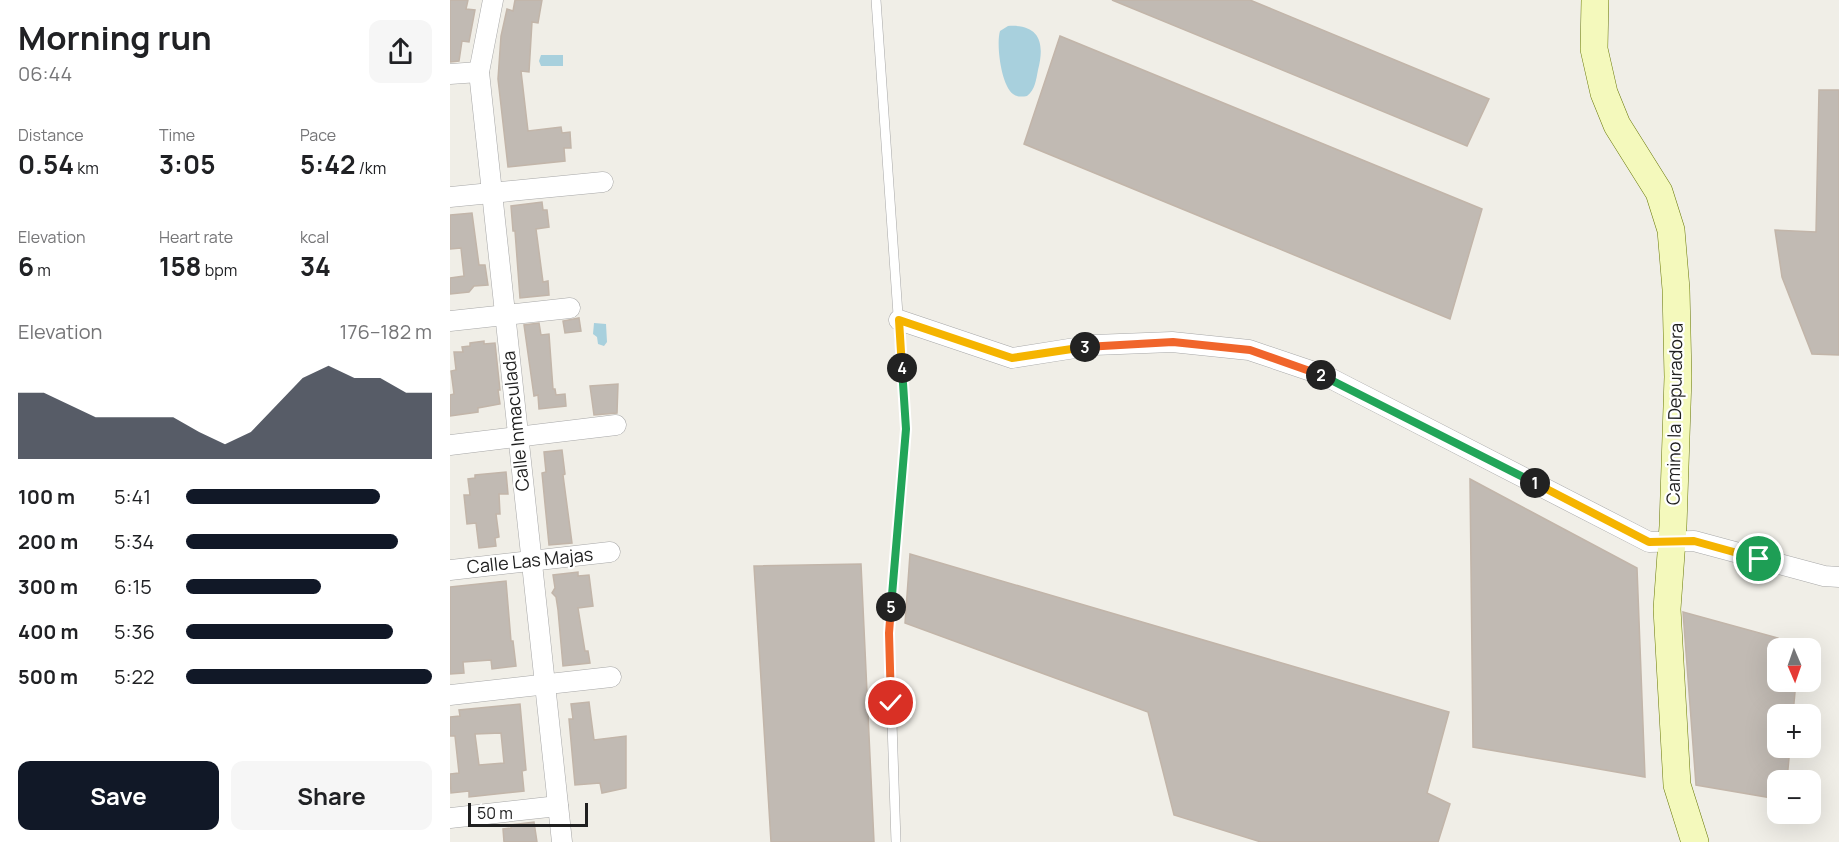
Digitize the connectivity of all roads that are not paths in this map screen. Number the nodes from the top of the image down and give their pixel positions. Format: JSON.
{"nodes":[{"id":1,"x":493,"y":0,"type":"edge"},
{"id":2,"x":876,"y":0,"type":"edge"},
{"id":3,"x":1596,"y":0,"type":"edge"},
{"id":4,"x":479,"y":72,"type":"junction"},
{"id":5,"x":450,"y":74,"type":"edge"},
{"id":6,"x":603,"y":182,"type":"dead end"},
{"id":7,"x":492,"y":193,"type":"junction"},
{"id":8,"x":450,"y":197,"type":"edge"},
{"id":9,"x":570,"y":308,"type":"dead end"},
{"id":10,"x":505,"y":315,"type":"junction"},
{"id":11,"x":899,"y":320,"type":"junction"},
{"id":12,"x":450,"y":321,"type":"edge"},
{"id":13,"x":616,"y":425,"type":"dead end"},
{"id":14,"x":518,"y":437,"type":"junction"},
{"id":15,"x":450,"y":445,"type":"edge"},
{"id":16,"x":1671,"y":541,"type":"junction"},
{"id":17,"x":610,"y":552,"type":"dead end"},
{"id":18,"x":531,"y":561,"type":"junction"},
{"id":19,"x":450,"y":570,"type":"edge"},
{"id":20,"x":1839,"y":577,"type":"edge"},
{"id":21,"x":611,"y":677,"type":"dead end"},
{"id":22,"x":544,"y":685,"type":"junction"},
{"id":23,"x":450,"y":695,"type":"edge"},
{"id":24,"x":558,"y":806,"type":"junction"},
{"id":25,"x":450,"y":818,"type":"edge"},
{"id":26,"x":562,"y":842,"type":"edge"},
{"id":27,"x":896,"y":842,"type":"edge"},
{"id":28,"x":1695,"y":842,"type":"edge"}],
"edges":[{"from":1,"to":4,"type":"street","name":"Calle Inmaculada"},
{"from":2,"to":11,"type":"lane"},
{"from":3,"to":16,"type":"street","name":"Camino la Depuradora"},
{"from":4,"to":5,"type":"street"},
{"from":4,"to":7,"type":"street","name":"Calle Inmaculada"},
{"from":6,"to":7,"type":"street"},
{"from":7,"to":8,"type":"street"},
{"from":7,"to":10,"type":"street","name":"Calle Inmaculada"},
{"from":9,"to":10,"type":"street"},
{"from":10,"to":12,"type":"street"},
{"from":10,"to":14,"type":"street","name":"Calle Inmaculada"},
{"from":11,"to":16,"type":"street"},
{"from":11,"to":27,"type":"lane"},
{"from":13,"to":14,"type":"street"},
{"from":14,"to":15,"type":"street"},
{"from":14,"to":18,"type":"street","name":"Calle Inmaculada"},
{"from":16,"to":20,"type":"street"},
{"from":16,"to":28,"type":"street","name":"Camino la Depuradora"},
{"from":17,"to":18,"type":"street","name":"Calle Las Majas"},
{"from":18,"to":19,"type":"street","name":"Calle Las Majas"},
{"from":18,"to":22,"type":"street","name":"Calle Inmaculada"},
{"from":21,"to":22,"type":"street"},
{"from":22,"to":23,"type":"street"},
{"from":22,"to":24,"type":"street","name":"Calle Inmaculada"},
{"from":24,"to":25,"type":"street"},
{"from":24,"to":26,"type":"street","name":"Calle Inmaculada"}]}
